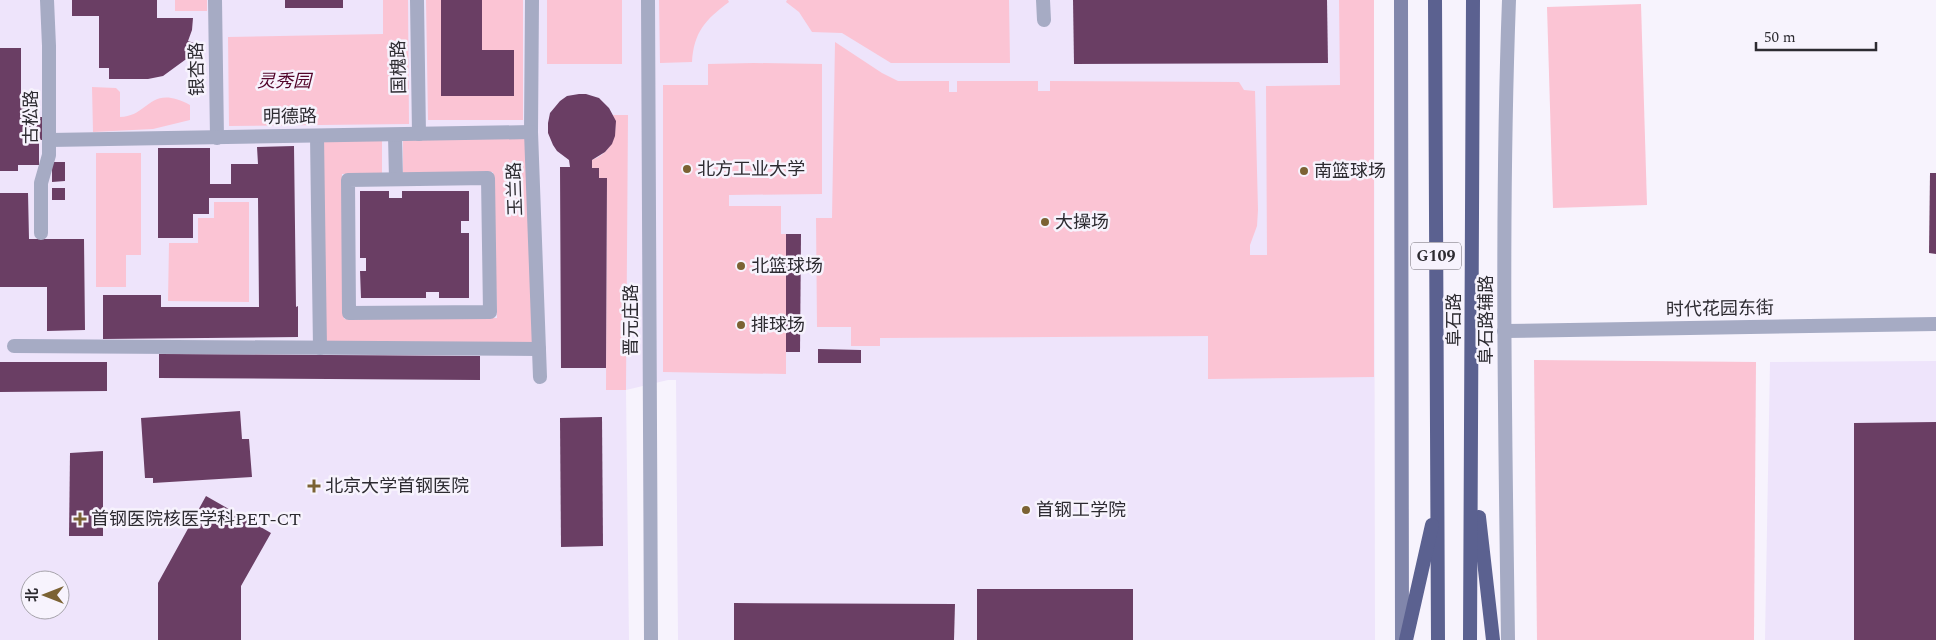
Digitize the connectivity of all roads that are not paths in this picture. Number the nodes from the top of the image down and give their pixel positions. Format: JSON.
{"nodes":[{"id":1,"x":47,"y":0,"type":"edge"},
{"id":2,"x":215,"y":0,"type":"edge"},
{"id":3,"x":417,"y":0,"type":"edge"},
{"id":4,"x":532,"y":0,"type":"edge"},
{"id":5,"x":648,"y":0,"type":"edge"},
{"id":6,"x":1043,"y":0,"type":"edge"},
{"id":7,"x":1509,"y":0,"type":"edge"},
{"id":8,"x":1402,"y":1,"type":"edge"},
{"id":9,"x":1473,"y":4,"type":"edge"},
{"id":10,"x":1436,"y":5,"type":"edge"},
{"id":11,"x":1044,"y":20,"type":"dead end"},
{"id":12,"x":531,"y":132,"type":"junction"},
{"id":13,"x":395,"y":134,"type":"junction"},
{"id":14,"x":419,"y":134,"type":"junction"},
{"id":15,"x":317,"y":136,"type":"junction"},
{"id":16,"x":217,"y":138,"type":"junction"},
{"id":17,"x":50,"y":140,"type":"junction"},
{"id":18,"x":396,"y":179,"type":"junction"},
{"id":19,"x":41,"y":233,"type":"dead end"},
{"id":20,"x":1936,"y":324,"type":"edge"},
{"id":21,"x":1504,"y":331,"type":"junction"},
{"id":22,"x":14,"y":346,"type":"dead end"},
{"id":23,"x":320,"y":348,"type":"junction"},
{"id":24,"x":539,"y":349,"type":"junction"},
{"id":25,"x":540,"y":376,"type":"dead end"},
{"id":26,"x":1472,"y":462,"type":"junction"},
{"id":27,"x":1437,"y":503,"type":"junction"},
{"id":28,"x":651,"y":640,"type":"edge"},
{"id":29,"x":1404,"y":640,"type":"edge"},
{"id":30,"x":1438,"y":640,"type":"edge"},
{"id":31,"x":1470,"y":640,"type":"edge"},
{"id":32,"x":1493,"y":640,"type":"edge"},
{"id":33,"x":1508,"y":640,"type":"edge"}],
"edges":[{"from":1,"to":17,"type":"street","name":"古松路"},
{"from":2,"to":16,"type":"street","name":"银杏路"},
{"from":3,"to":14,"type":"street","name":"国槐路"},
{"from":4,"to":12,"type":"street","name":"玉兰路"},
{"from":5,"to":28,"type":"street","name":"晋元庄路"},
{"from":6,"to":11,"type":"street"},
{"from":7,"to":21,"type":"street","name":"阜石路辅路"},
{"from":8,"to":29,"type":"main road"},
{"from":9,"to":26,"type":"highway","name":"阜石路","number":"G109"},
{"from":10,"to":27,"type":"highway","name":"阜石路","number":"G109"},
{"from":12,"to":14,"type":"street","name":"明德路"},
{"from":12,"to":24,"type":"street","name":"玉兰路"},
{"from":13,"to":14,"type":"street","name":"明德路"},
{"from":13,"to":15,"type":"street","name":"明德路"},
{"from":13,"to":18,"type":"street"},
{"from":15,"to":16,"type":"street","name":"明德路"},
{"from":15,"to":23,"type":"street"},
{"from":16,"to":17,"type":"street","name":"明德路"},
{"from":17,"to":19,"type":"street","name":"古松路"},
{"from":18,"to":18,"type":"street"},
{"from":20,"to":21,"type":"street","name":"时代花园东街"},
{"from":21,"to":33,"type":"street","name":"阜石路辅路"},
{"from":22,"to":23,"type":"street"},
{"from":23,"to":24,"type":"street"},
{"from":24,"to":25,"type":"street","name":"玉兰路"},
{"from":26,"to":31,"type":"highway","name":"阜石路","number":"G109"},
{"from":26,"to":32,"type":"highway"},
{"from":27,"to":29,"type":"highway"},
{"from":27,"to":30,"type":"highway","name":"阜石路","number":"G109"}]}
